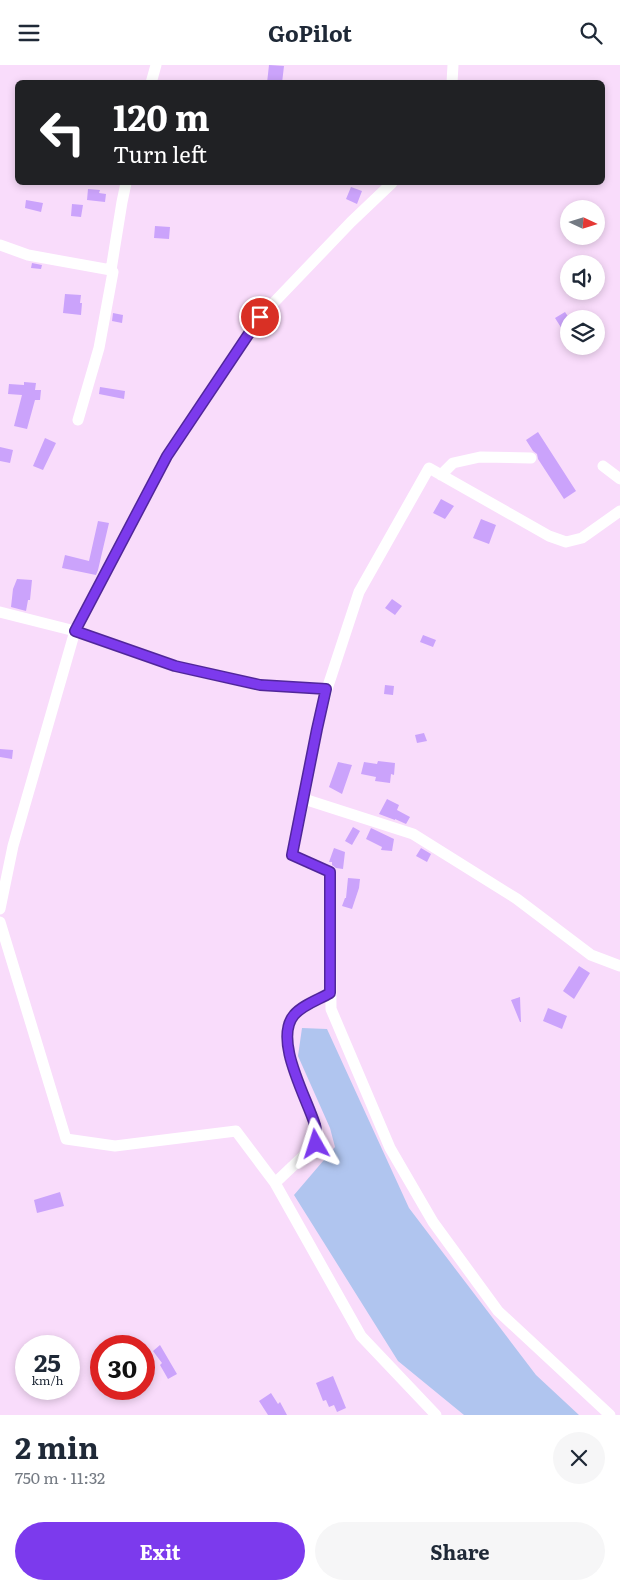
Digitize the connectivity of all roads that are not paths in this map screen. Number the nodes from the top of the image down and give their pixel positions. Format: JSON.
{"nodes":[{"id":1,"x":156,"y":65,"type":"edge"},
{"id":2,"x":453,"y":65,"type":"edge"},
{"id":3,"x":152,"y":80,"type":"edge"},
{"id":4,"x":452,"y":80,"type":"edge"},
{"id":5,"x":126,"y":185,"type":"edge"},
{"id":6,"x":390,"y":185,"type":"edge"},
{"id":7,"x":0,"y":245,"type":"edge"},
{"id":8,"x":111,"y":270,"type":"junction"},
{"id":9,"x":78,"y":420,"type":"dead end"},
{"id":10,"x":531,"y":458,"type":"dead end"},
{"id":11,"x":603,"y":466,"type":"dead end"},
{"id":12,"x":441,"y":475,"type":"junction"},
{"id":13,"x":620,"y":479,"type":"edge"},
{"id":14,"x":620,"y":511,"type":"edge"},
{"id":15,"x":0,"y":612,"type":"edge"},
{"id":16,"x":75,"y":631,"type":"junction"},
{"id":17,"x":326,"y":689,"type":"junction"},
{"id":18,"x":304,"y":799,"type":"junction"},
{"id":19,"x":0,"y":909,"type":"edge"},
{"id":20,"x":0,"y":922,"type":"edge"},
{"id":21,"x":620,"y":965,"type":"edge"},
{"id":22,"x":330,"y":993,"type":"junction"},
{"id":23,"x":275,"y":1183,"type":"junction"},
{"id":24,"x":436,"y":1415,"type":"edge"},
{"id":25,"x":610,"y":1415,"type":"edge"}],
"edges":[{"from":1,"to":3,"type":"street"},
{"from":2,"to":4,"type":"street"},
{"from":5,"to":8,"type":"street"},
{"from":6,"to":16,"type":"street"},
{"from":7,"to":8,"type":"street"},
{"from":8,"to":9,"type":"street"},
{"from":10,"to":12,"type":"street"},
{"from":11,"to":13,"type":"street"},
{"from":12,"to":14,"type":"street"},
{"from":12,"to":17,"type":"street"},
{"from":15,"to":16,"type":"street"},
{"from":16,"to":17,"type":"street"},
{"from":16,"to":19,"type":"street"},
{"from":17,"to":18,"type":"street"},
{"from":18,"to":21,"type":"street"},
{"from":18,"to":22,"type":"street"},
{"from":20,"to":23,"type":"street"},
{"from":22,"to":23,"type":"street"},
{"from":22,"to":25,"type":"street"},
{"from":23,"to":24,"type":"street"}]}
